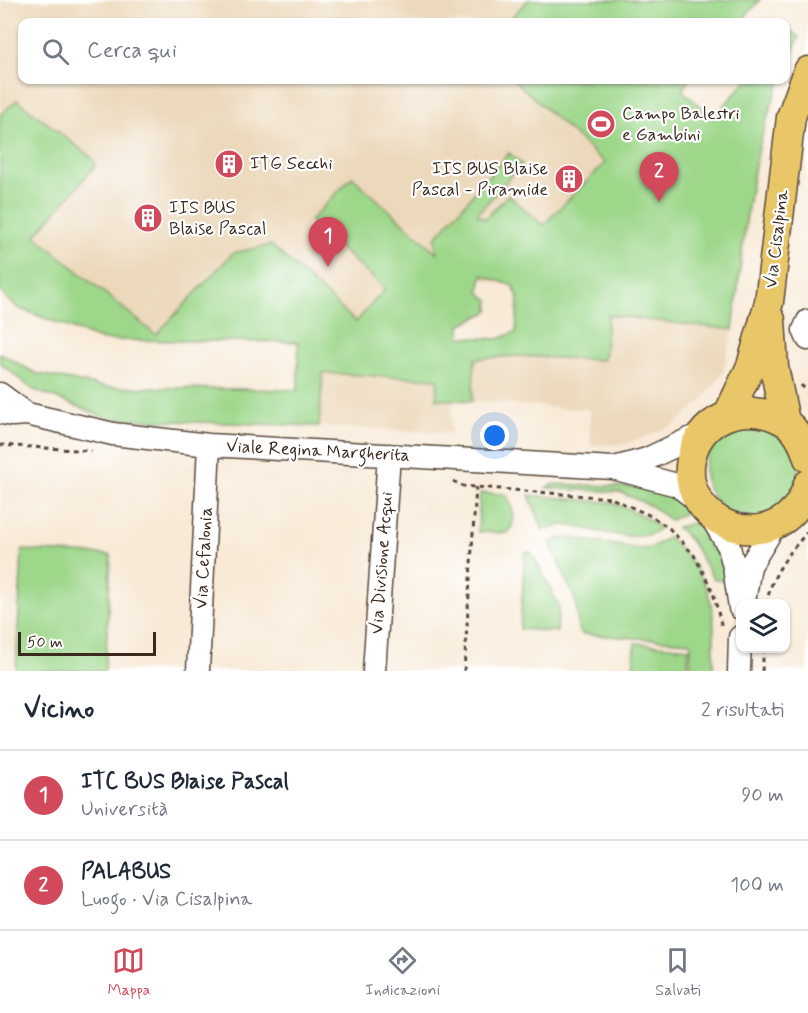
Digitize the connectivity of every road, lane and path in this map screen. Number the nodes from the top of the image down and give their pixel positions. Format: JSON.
{"nodes":[{"id":1,"x":808,"y":71,"type":"edge"},
{"id":2,"x":769,"y":302,"type":"junction"},
{"id":3,"x":808,"y":321,"type":"edge"},
{"id":4,"x":808,"y":339,"type":"edge"},
{"id":5,"x":3,"y":405,"type":"edge"},
{"id":6,"x":728,"y":414,"type":"junction"},
{"id":7,"x":785,"y":422,"type":"junction"},
{"id":8,"x":704,"y":432,"type":"junction"},
{"id":9,"x":209,"y":445,"type":"junction"},
{"id":10,"x":806,"y":449,"type":"edge"},
{"id":11,"x":390,"y":455,"type":"junction"},
{"id":12,"x":613,"y":468,"type":"junction"},
{"id":13,"x":476,"y":487,"type":"dead end"},
{"id":14,"x":806,"y":493,"type":"edge"},
{"id":15,"x":704,"y":508,"type":"junction"},
{"id":16,"x":775,"y":525,"type":"junction"},
{"id":17,"x":808,"y":530,"type":"edge"},
{"id":18,"x":739,"y":599,"type":"edge"},
{"id":19,"x":745,"y":599,"type":"edge"},
{"id":20,"x":768,"y":599,"type":"edge"},
{"id":21,"x":740,"y":653,"type":"edge"},
{"id":22,"x":764,"y":653,"type":"edge"},
{"id":23,"x":198,"y":671,"type":"edge"},
{"id":24,"x":375,"y":671,"type":"edge"},
{"id":25,"x":464,"y":671,"type":"edge"},
{"id":26,"x":738,"y":671,"type":"edge"},
{"id":27,"x":762,"y":671,"type":"edge"}],
"edges":[{"from":1,"to":2,"type":"main road","name":"Via Cisalpina"},
{"from":2,"to":6,"type":"main road","name":"Via Cisalpina"},
{"from":2,"to":7,"type":"main road","name":"Via Cisalpina"},
{"from":3,"to":4,"type":"street"},
{"from":5,"to":9,"type":"street","name":"Viale Regina Margherita"},
{"from":6,"to":7,"type":"main road"},
{"from":6,"to":8,"type":"main road","name":"Viale Regina Margherita"},
{"from":7,"to":10,"type":"main road"},
{"from":8,"to":12,"type":"street","name":"Viale Regina Margherita"},
{"from":8,"to":15,"type":"main road","name":"Viale Regina Margherita"},
{"from":9,"to":11,"type":"street","name":"Viale Regina Margherita"},
{"from":9,"to":23,"type":"street","name":"Via Cefalonia"},
{"from":11,"to":12,"type":"street","name":"Viale Regina Margherita"},
{"from":11,"to":24,"type":"street","name":"Via Divisione Acqui"},
{"from":12,"to":15,"type":"street","name":"Viale Regina Margherita"},
{"from":13,"to":25,"type":"path"},
{"from":14,"to":16,"type":"main road"},
{"from":15,"to":16,"type":"main road","name":"Viale Regina Margherita"},
{"from":15,"to":18,"type":"street"},
{"from":16,"to":19,"type":"street"},
{"from":17,"to":20,"type":"path"},
{"from":21,"to":26,"type":"street"},
{"from":22,"to":27,"type":"path"}]}
